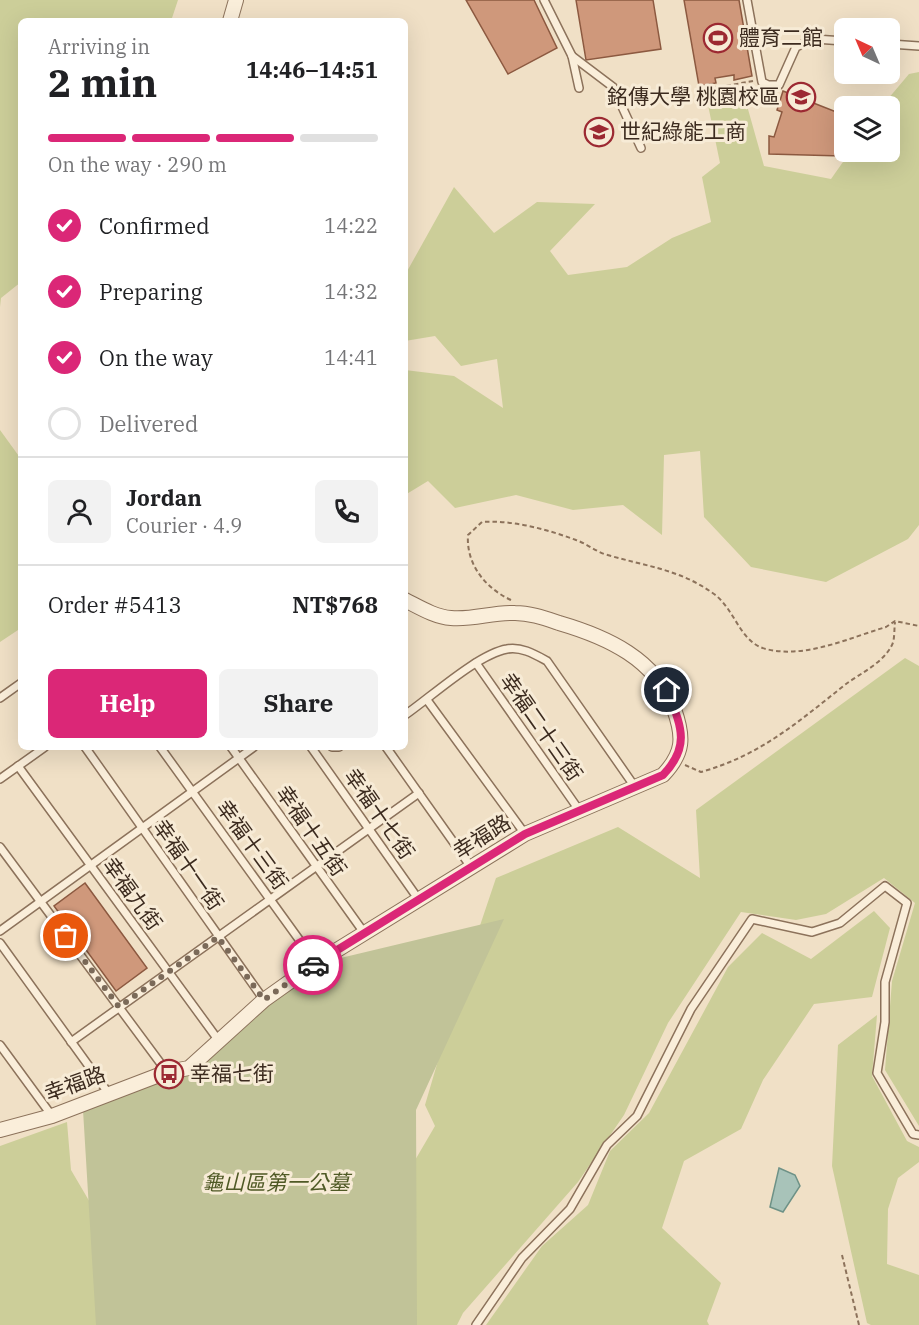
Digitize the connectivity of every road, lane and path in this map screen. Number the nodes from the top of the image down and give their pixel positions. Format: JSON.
{"nodes":[{"id":1,"x":236,"y":0,"type":"edge"},
{"id":2,"x":544,"y":0,"type":"edge"},
{"id":3,"x":747,"y":0,"type":"edge"},
{"id":4,"x":231,"y":18,"type":"edge"},
{"id":5,"x":834,"y":40,"type":"edge"},
{"id":6,"x":900,"y":45,"type":"edge"},
{"id":7,"x":919,"y":46,"type":"edge"},
{"id":8,"x":572,"y":56,"type":"junction"},
{"id":9,"x":761,"y":79,"type":"junction"},
{"id":10,"x":579,"y":88,"type":"dead end"},
{"id":11,"x":697,"y":91,"type":"dead end"},
{"id":12,"x":640,"y":148,"type":"dead end"},
{"id":13,"x":516,"y":601,"type":"dead end"},
{"id":14,"x":408,"y":602,"type":"edge"},
{"id":15,"x":895,"y":621,"type":"junction"},
{"id":16,"x":919,"y":626,"type":"edge"},
{"id":17,"x":476,"y":663,"type":"junction"},
{"id":18,"x":18,"y":685,"type":"edge"},
{"id":19,"x":0,"y":698,"type":"edge"},
{"id":20,"x":427,"y":700,"type":"junction"},
{"id":21,"x":408,"y":714,"type":"edge"},
{"id":22,"x":41,"y":750,"type":"edge"},
{"id":23,"x":88,"y":750,"type":"edge"},
{"id":24,"x":162,"y":750,"type":"edge"},
{"id":25,"x":233,"y":750,"type":"edge"},
{"id":26,"x":250,"y":750,"type":"edge"},
{"id":27,"x":313,"y":750,"type":"edge"},
{"id":28,"x":388,"y":750,"type":"edge"},
{"id":29,"x":239,"y":758,"type":"junction"},
{"id":30,"x":677,"y":761,"type":"junction"},
{"id":31,"x":18,"y":766,"type":"junction"},
{"id":32,"x":0,"y":778,"type":"edge"},
{"id":33,"x":635,"y":787,"type":"junction"},
{"id":34,"x":192,"y":792,"type":"junction"},
{"id":35,"x":418,"y":793,"type":"junction"},
{"id":36,"x":579,"y":810,"type":"junction"},
{"id":37,"x":142,"y":828,"type":"junction"},
{"id":38,"x":369,"y":829,"type":"junction"},
{"id":39,"x":525,"y":834,"type":"junction"},
{"id":40,"x":0,"y":847,"type":"edge"},
{"id":41,"x":91,"y":865,"type":"junction"},
{"id":42,"x":316,"y":867,"type":"junction"},
{"id":43,"x":471,"y":867,"type":"junction"},
{"id":44,"x":271,"y":898,"type":"junction"},
{"id":45,"x":419,"y":900,"type":"junction"},
{"id":46,"x":40,"y":901,"type":"junction"},
{"id":47,"x":0,"y":931,"type":"edge"},
{"id":48,"x":365,"y":934,"type":"junction"},
{"id":49,"x":218,"y":937,"type":"junction"},
{"id":50,"x":0,"y":943,"type":"edge"},
{"id":51,"x":316,"y":963,"type":"junction"},
{"id":52,"x":169,"y":972,"type":"junction"},
{"id":53,"x":264,"y":1000,"type":"junction"},
{"id":54,"x":119,"y":1007,"type":"junction"},
{"id":55,"x":219,"y":1041,"type":"junction"},
{"id":56,"x":71,"y":1042,"type":"junction"},
{"id":57,"x":0,"y":1045,"type":"edge"},
{"id":58,"x":167,"y":1072,"type":"junction"},
{"id":59,"x":109,"y":1094,"type":"junction"},
{"id":60,"x":52,"y":1116,"type":"junction"},
{"id":61,"x":0,"y":1130,"type":"edge"},
{"id":62,"x":919,"y":1135,"type":"edge"},
{"id":63,"x":842,"y":1255,"type":"dead end"},
{"id":64,"x":476,"y":1325,"type":"edge"},
{"id":65,"x":858,"y":1325,"type":"edge"}],
"edges":[{"from":1,"to":4,"type":"street"},
{"from":2,"to":8,"type":"lane"},
{"from":3,"to":9,"type":"lane"},
{"from":5,"to":9,"type":"lane"},
{"from":6,"to":7,"type":"lane"},
{"from":8,"to":10,"type":"lane"},
{"from":8,"to":12,"type":"lane"},
{"from":9,"to":11,"type":"path"},
{"from":13,"to":15,"type":"path"},
{"from":14,"to":30,"type":"street"},
{"from":15,"to":16,"type":"path"},
{"from":15,"to":30,"type":"path"},
{"from":17,"to":20,"type":"lane"},
{"from":17,"to":33,"type":"lane"},
{"from":17,"to":36,"type":"lane","name":"幸福二十三街"},
{"from":18,"to":19,"type":"lane"},
{"from":20,"to":21,"type":"lane"},
{"from":20,"to":39,"type":"lane"},
{"from":22,"to":31,"type":"lane"},
{"from":23,"to":37,"type":"lane","name":"幸福十一街"},
{"from":24,"to":34,"type":"lane","name":"幸福十三街"},
{"from":25,"to":29,"type":"lane","name":"幸福十五街"},
{"from":26,"to":29,"type":"lane"},
{"from":27,"to":38,"type":"lane","name":"幸福十七街"},
{"from":28,"to":35,"type":"lane"},
{"from":29,"to":34,"type":"lane"},
{"from":29,"to":42,"type":"lane","name":"幸福十五街"},
{"from":30,"to":33,"type":"street","name":"幸福路"},
{"from":31,"to":32,"type":"lane"},
{"from":31,"to":41,"type":"lane","name":"幸福九街"},
{"from":33,"to":36,"type":"street","name":"幸福路"},
{"from":34,"to":37,"type":"lane"},
{"from":34,"to":44,"type":"lane","name":"幸福十三街"},
{"from":35,"to":38,"type":"lane"},
{"from":35,"to":43,"type":"lane"},
{"from":36,"to":39,"type":"street","name":"幸福路"},
{"from":37,"to":41,"type":"lane"},
{"from":37,"to":49,"type":"lane","name":"幸福十一街"},
{"from":38,"to":42,"type":"lane"},
{"from":38,"to":45,"type":"lane","name":"幸福十七街"},
{"from":39,"to":43,"type":"street","name":"幸福路"},
{"from":40,"to":46,"type":"lane"},
{"from":41,"to":46,"type":"lane"},
{"from":41,"to":52,"type":"lane","name":"幸福九街"},
{"from":42,"to":44,"type":"lane"},
{"from":42,"to":48,"type":"lane","name":"幸福十五街"},
{"from":43,"to":45,"type":"street","name":"幸福路"},
{"from":44,"to":49,"type":"lane"},
{"from":44,"to":51,"type":"lane","name":"幸福十三街"},
{"from":45,"to":48,"type":"street","name":"幸福路"},
{"from":46,"to":47,"type":"lane"},
{"from":46,"to":54,"type":"lane"},
{"from":48,"to":51,"type":"street","name":"幸福路"},
{"from":49,"to":52,"type":"lane"},
{"from":49,"to":53,"type":"lane","name":"幸福十一街"},
{"from":50,"to":56,"type":"lane"},
{"from":51,"to":53,"type":"street","name":"幸福路"},
{"from":52,"to":54,"type":"lane"},
{"from":52,"to":55,"type":"lane","name":"幸福九街"},
{"from":53,"to":55,"type":"street","name":"幸福路"},
{"from":54,"to":56,"type":"lane"},
{"from":54,"to":58,"type":"lane"},
{"from":55,"to":58,"type":"street","name":"幸福路"},
{"from":56,"to":59,"type":"lane"},
{"from":57,"to":60,"type":"lane"},
{"from":58,"to":59,"type":"street","name":"幸福路"},
{"from":59,"to":60,"type":"street","name":"幸福路"},
{"from":60,"to":61,"type":"street","name":"幸福路"},
{"from":62,"to":64,"type":"lane"},
{"from":63,"to":65,"type":"path"}]}
